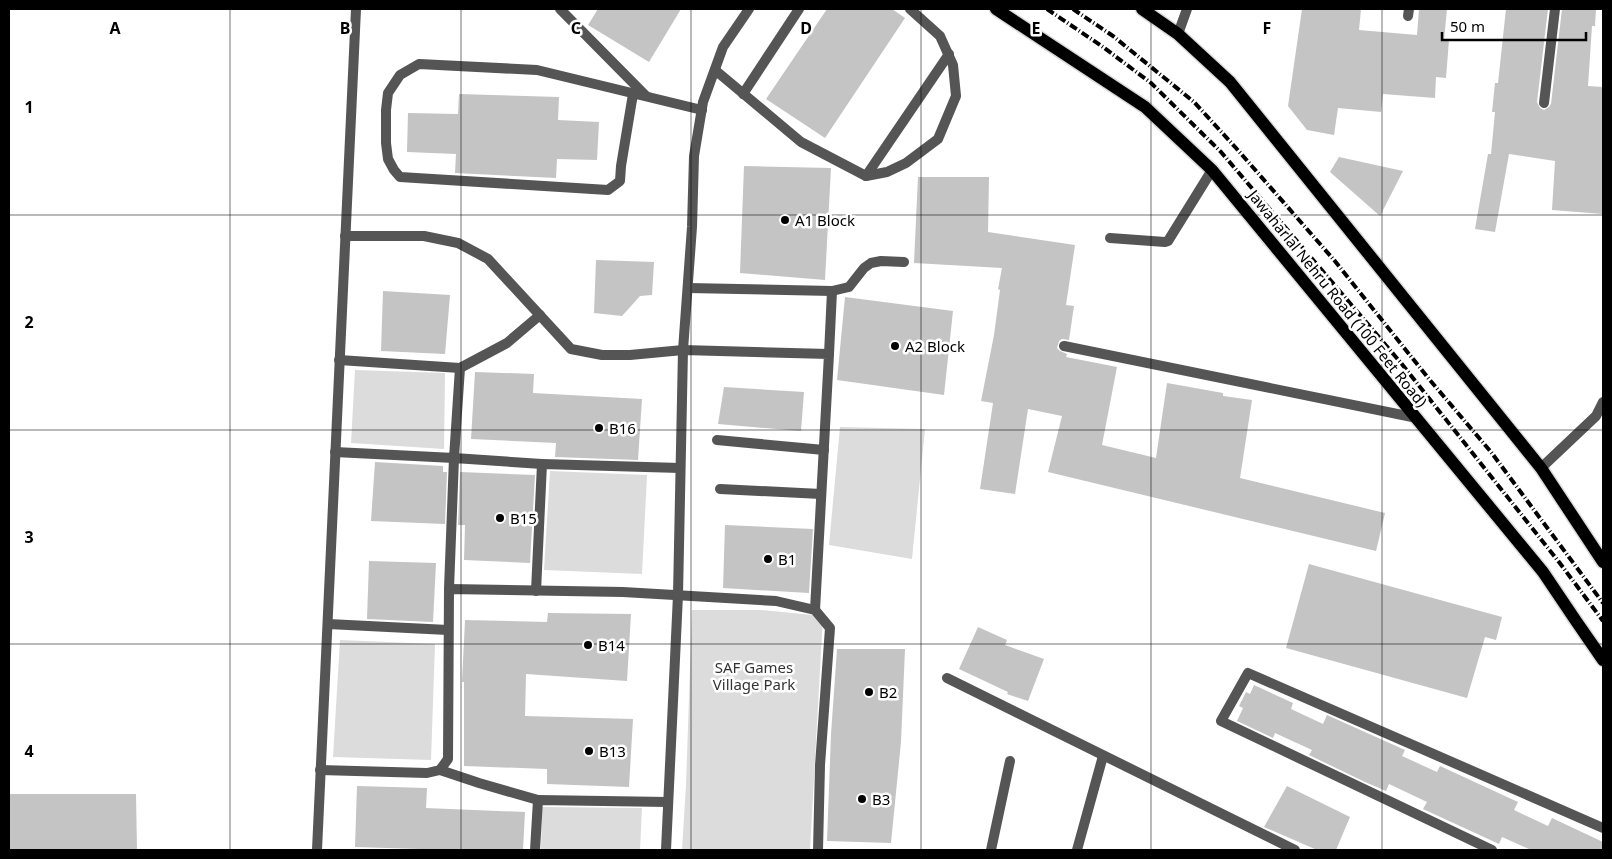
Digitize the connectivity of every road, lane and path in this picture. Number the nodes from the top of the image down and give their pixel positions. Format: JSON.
{"nodes":[{"id":1,"x":356,"y":9,"type":"edge"},
{"id":2,"x":560,"y":9,"type":"edge"},
{"id":3,"x":749,"y":9,"type":"edge"},
{"id":4,"x":799,"y":9,"type":"edge"},
{"id":5,"x":910,"y":9,"type":"edge"},
{"id":6,"x":996,"y":9,"type":"edge"},
{"id":7,"x":1142,"y":9,"type":"edge"},
{"id":8,"x":1187,"y":9,"type":"edge"},
{"id":9,"x":1554,"y":9,"type":"edge"},
{"id":10,"x":1178,"y":34,"type":"junction"},
{"id":11,"x":949,"y":54,"type":"junction"},
{"id":12,"x":715,"y":70,"type":"junction"},
{"id":13,"x":633,"y":94,"type":"junction"},
{"id":14,"x":743,"y":94,"type":"junction"},
{"id":15,"x":647,"y":97,"type":"junction"},
{"id":16,"x":1544,"y":103,"type":"dead end"},
{"id":17,"x":702,"y":110,"type":"junction"},
{"id":18,"x":1212,"y":170,"type":"junction"},
{"id":19,"x":866,"y":176,"type":"junction"},
{"id":20,"x":345,"y":236,"type":"junction"},
{"id":21,"x":1110,"y":238,"type":"dead end"},
{"id":22,"x":904,"y":262,"type":"dead end"},
{"id":23,"x":688,"y":288,"type":"junction"},
{"id":24,"x":832,"y":291,"type":"junction"},
{"id":25,"x":540,"y":315,"type":"junction"},
{"id":26,"x":1064,"y":346,"type":"dead end"},
{"id":27,"x":683,"y":350,"type":"junction"},
{"id":28,"x":829,"y":354,"type":"junction"},
{"id":29,"x":339,"y":360,"type":"junction"},
{"id":30,"x":460,"y":368,"type":"junction"},
{"id":31,"x":1603,"y":402,"type":"edge"},
{"id":32,"x":1417,"y":418,"type":"junction"},
{"id":33,"x":718,"y":440,"type":"dead end"},
{"id":34,"x":824,"y":450,"type":"junction"},
{"id":35,"x":334,"y":452,"type":"junction"},
{"id":36,"x":454,"y":458,"type":"junction"},
{"id":37,"x":542,"y":464,"type":"junction"},
{"id":38,"x":680,"y":468,"type":"junction"},
{"id":39,"x":1541,"y":468,"type":"junction"},
{"id":40,"x":720,"y":489,"type":"dead end"},
{"id":41,"x":821,"y":494,"type":"junction"},
{"id":42,"x":1603,"y":560,"type":"edge"},
{"id":43,"x":449,"y":589,"type":"junction"},
{"id":44,"x":536,"y":591,"type":"junction"},
{"id":45,"x":678,"y":595,"type":"junction"},
{"id":46,"x":815,"y":610,"type":"junction"},
{"id":47,"x":328,"y":624,"type":"junction"},
{"id":48,"x":448,"y":630,"type":"junction"},
{"id":49,"x":1603,"y":660,"type":"edge"},
{"id":50,"x":947,"y":678,"type":"dead end"},
{"id":51,"x":1103,"y":756,"type":"junction"},
{"id":52,"x":1010,"y":761,"type":"dead end"},
{"id":53,"x":320,"y":770,"type":"junction"},
{"id":54,"x":440,"y":770,"type":"junction"},
{"id":55,"x":538,"y":800,"type":"junction"},
{"id":56,"x":668,"y":802,"type":"junction"},
{"id":57,"x":1603,"y":828,"type":"edge"},
{"id":58,"x":317,"y":850,"type":"edge"},
{"id":59,"x":535,"y":850,"type":"edge"},
{"id":60,"x":666,"y":850,"type":"edge"},
{"id":61,"x":818,"y":850,"type":"edge"},
{"id":62,"x":991,"y":850,"type":"edge"},
{"id":63,"x":1077,"y":850,"type":"edge"},
{"id":64,"x":1295,"y":850,"type":"edge"},
{"id":65,"x":1492,"y":850,"type":"edge"}],
"edges":[{"from":1,"to":20,"type":"street"},
{"from":2,"to":15,"type":"street"},
{"from":3,"to":12,"type":"street"},
{"from":4,"to":14,"type":"street"},
{"from":5,"to":11,"type":"street"},
{"from":6,"to":18,"type":"main road","name":"Jawaharlal Nehru Road (100 Feet Road)"},
{"from":7,"to":10,"type":"main road"},
{"from":8,"to":10,"type":"street"},
{"from":9,"to":16,"type":"street"},
{"from":10,"to":39,"type":"main road"},
{"from":11,"to":19,"type":"street"},
{"from":11,"to":19,"type":"street"},
{"from":12,"to":14,"type":"street"},
{"from":12,"to":17,"type":"street"},
{"from":13,"to":13,"type":"street"},
{"from":13,"to":15,"type":"street"},
{"from":14,"to":19,"type":"street"},
{"from":15,"to":17,"type":"street"},
{"from":17,"to":23,"type":"street"},
{"from":18,"to":21,"type":"street"},
{"from":18,"to":32,"type":"main road","name":"Jawaharlal Nehru Road (100 Feet Road)"},
{"from":20,"to":25,"type":"street"},
{"from":20,"to":29,"type":"street"},
{"from":22,"to":24,"type":"street"},
{"from":23,"to":24,"type":"street"},
{"from":23,"to":27,"type":"street"},
{"from":24,"to":28,"type":"street"},
{"from":25,"to":27,"type":"street"},
{"from":25,"to":30,"type":"street"},
{"from":26,"to":32,"type":"street"},
{"from":27,"to":28,"type":"street"},
{"from":27,"to":38,"type":"street"},
{"from":28,"to":34,"type":"street"},
{"from":29,"to":30,"type":"street"},
{"from":29,"to":35,"type":"street"},
{"from":30,"to":36,"type":"street"},
{"from":31,"to":39,"type":"street"},
{"from":32,"to":49,"type":"main road","name":"Jawaharlal Nehru Road (100 Feet Road)"},
{"from":33,"to":34,"type":"street"},
{"from":34,"to":41,"type":"street"},
{"from":35,"to":36,"type":"street"},
{"from":35,"to":47,"type":"street"},
{"from":36,"to":37,"type":"street"},
{"from":36,"to":43,"type":"street"},
{"from":37,"to":38,"type":"street"},
{"from":37,"to":44,"type":"street"},
{"from":38,"to":45,"type":"street"},
{"from":39,"to":42,"type":"main road"},
{"from":40,"to":41,"type":"street"},
{"from":41,"to":46,"type":"street"},
{"from":43,"to":44,"type":"street"},
{"from":43,"to":48,"type":"street"},
{"from":44,"to":45,"type":"street"},
{"from":45,"to":46,"type":"street"},
{"from":45,"to":56,"type":"street"},
{"from":46,"to":61,"type":"street"},
{"from":47,"to":48,"type":"street"},
{"from":47,"to":53,"type":"street"},
{"from":48,"to":54,"type":"street"},
{"from":50,"to":51,"type":"street"},
{"from":51,"to":63,"type":"street"},
{"from":51,"to":64,"type":"street"},
{"from":52,"to":62,"type":"street"},
{"from":53,"to":54,"type":"street"},
{"from":53,"to":58,"type":"street"},
{"from":54,"to":55,"type":"street"},
{"from":55,"to":56,"type":"street"},
{"from":55,"to":59,"type":"street"},
{"from":56,"to":60,"type":"street"},
{"from":57,"to":65,"type":"street"}]}
